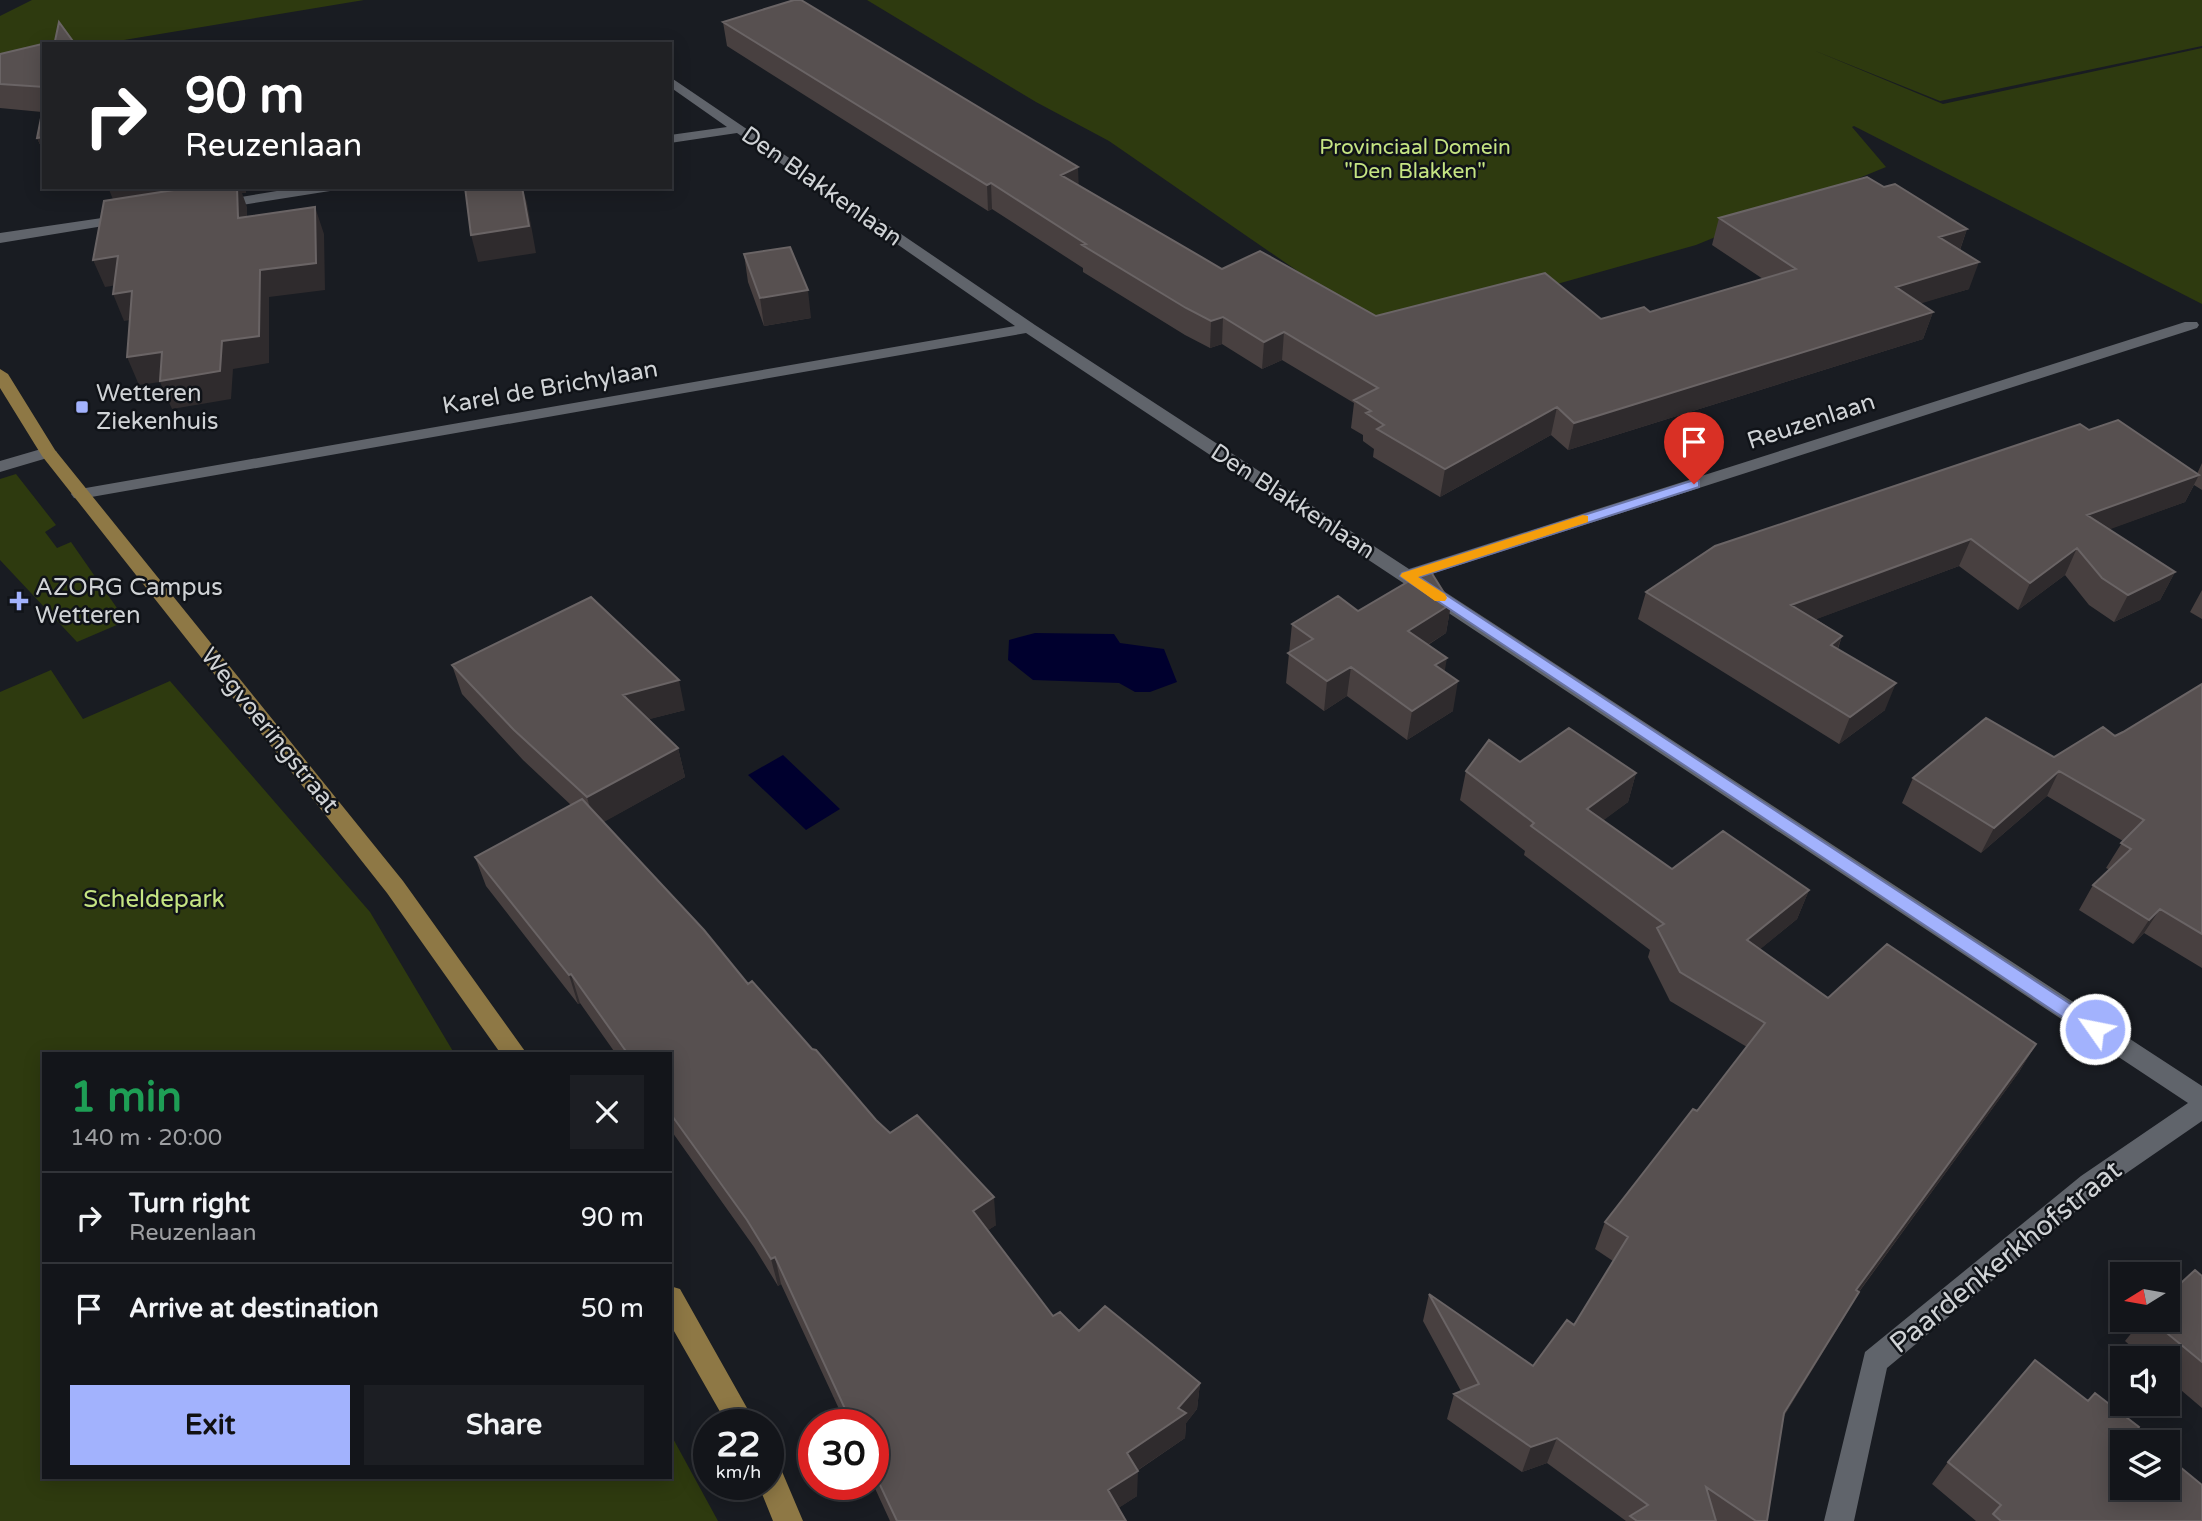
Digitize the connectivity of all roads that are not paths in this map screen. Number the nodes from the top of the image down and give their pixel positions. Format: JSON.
{"nodes":[{"id":1,"x":672,"y":82,"type":"edge"},
{"id":2,"x":739,"y":129,"type":"junction"},
{"id":3,"x":672,"y":139,"type":"edge"},
{"id":4,"x":317,"y":189,"type":"edge"},
{"id":5,"x":206,"y":206,"type":"edge"},
{"id":6,"x":151,"y":215,"type":"edge"},
{"id":7,"x":0,"y":238,"type":"edge"},
{"id":8,"x":2191,"y":325,"type":"dead end"},
{"id":9,"x":1029,"y":328,"type":"junction"},
{"id":10,"x":0,"y":374,"type":"edge"},
{"id":11,"x":48,"y":452,"type":"junction"},
{"id":12,"x":0,"y":467,"type":"edge"},
{"id":13,"x":80,"y":494,"type":"junction"},
{"id":14,"x":1407,"y":576,"type":"junction"},
{"id":15,"x":514,"y":1052,"type":"edge"},
{"id":16,"x":2202,"y":1099,"type":"edge"},
{"id":17,"x":2202,"y":1107,"type":"edge"},
{"id":18,"x":672,"y":1302,"type":"edge"},
{"id":19,"x":733,"y":1409,"type":"edge"},
{"id":20,"x":779,"y":1500,"type":"edge"},
{"id":21,"x":788,"y":1521,"type":"edge"},
{"id":22,"x":1839,"y":1521,"type":"edge"}],
"edges":[{"from":1,"to":2,"type":"street","name":"Den Blakkenlaan"},
{"from":2,"to":3,"type":"street"},
{"from":2,"to":9,"type":"street","name":"Den Blakkenlaan"},
{"from":4,"to":5,"type":"street"},
{"from":6,"to":7,"type":"street"},
{"from":8,"to":14,"type":"street","name":"Reuzenlaan"},
{"from":9,"to":13,"type":"street","name":"Karel de Brichylaan"},
{"from":9,"to":14,"type":"street","name":"Den Blakkenlaan"},
{"from":10,"to":11,"type":"main road","name":"Wegvoeringstraat"},
{"from":11,"to":12,"type":"street"},
{"from":11,"to":13,"type":"main road","name":"Wegvoeringstraat"},
{"from":13,"to":15,"type":"main road","name":"Wegvoeringstraat"},
{"from":14,"to":16,"type":"street","name":"Den Blakkenlaan"},
{"from":17,"to":22,"type":"street","name":"Paardenkerkhofstraat"},
{"from":18,"to":19,"type":"main road"},
{"from":20,"to":21,"type":"main road"}]}
